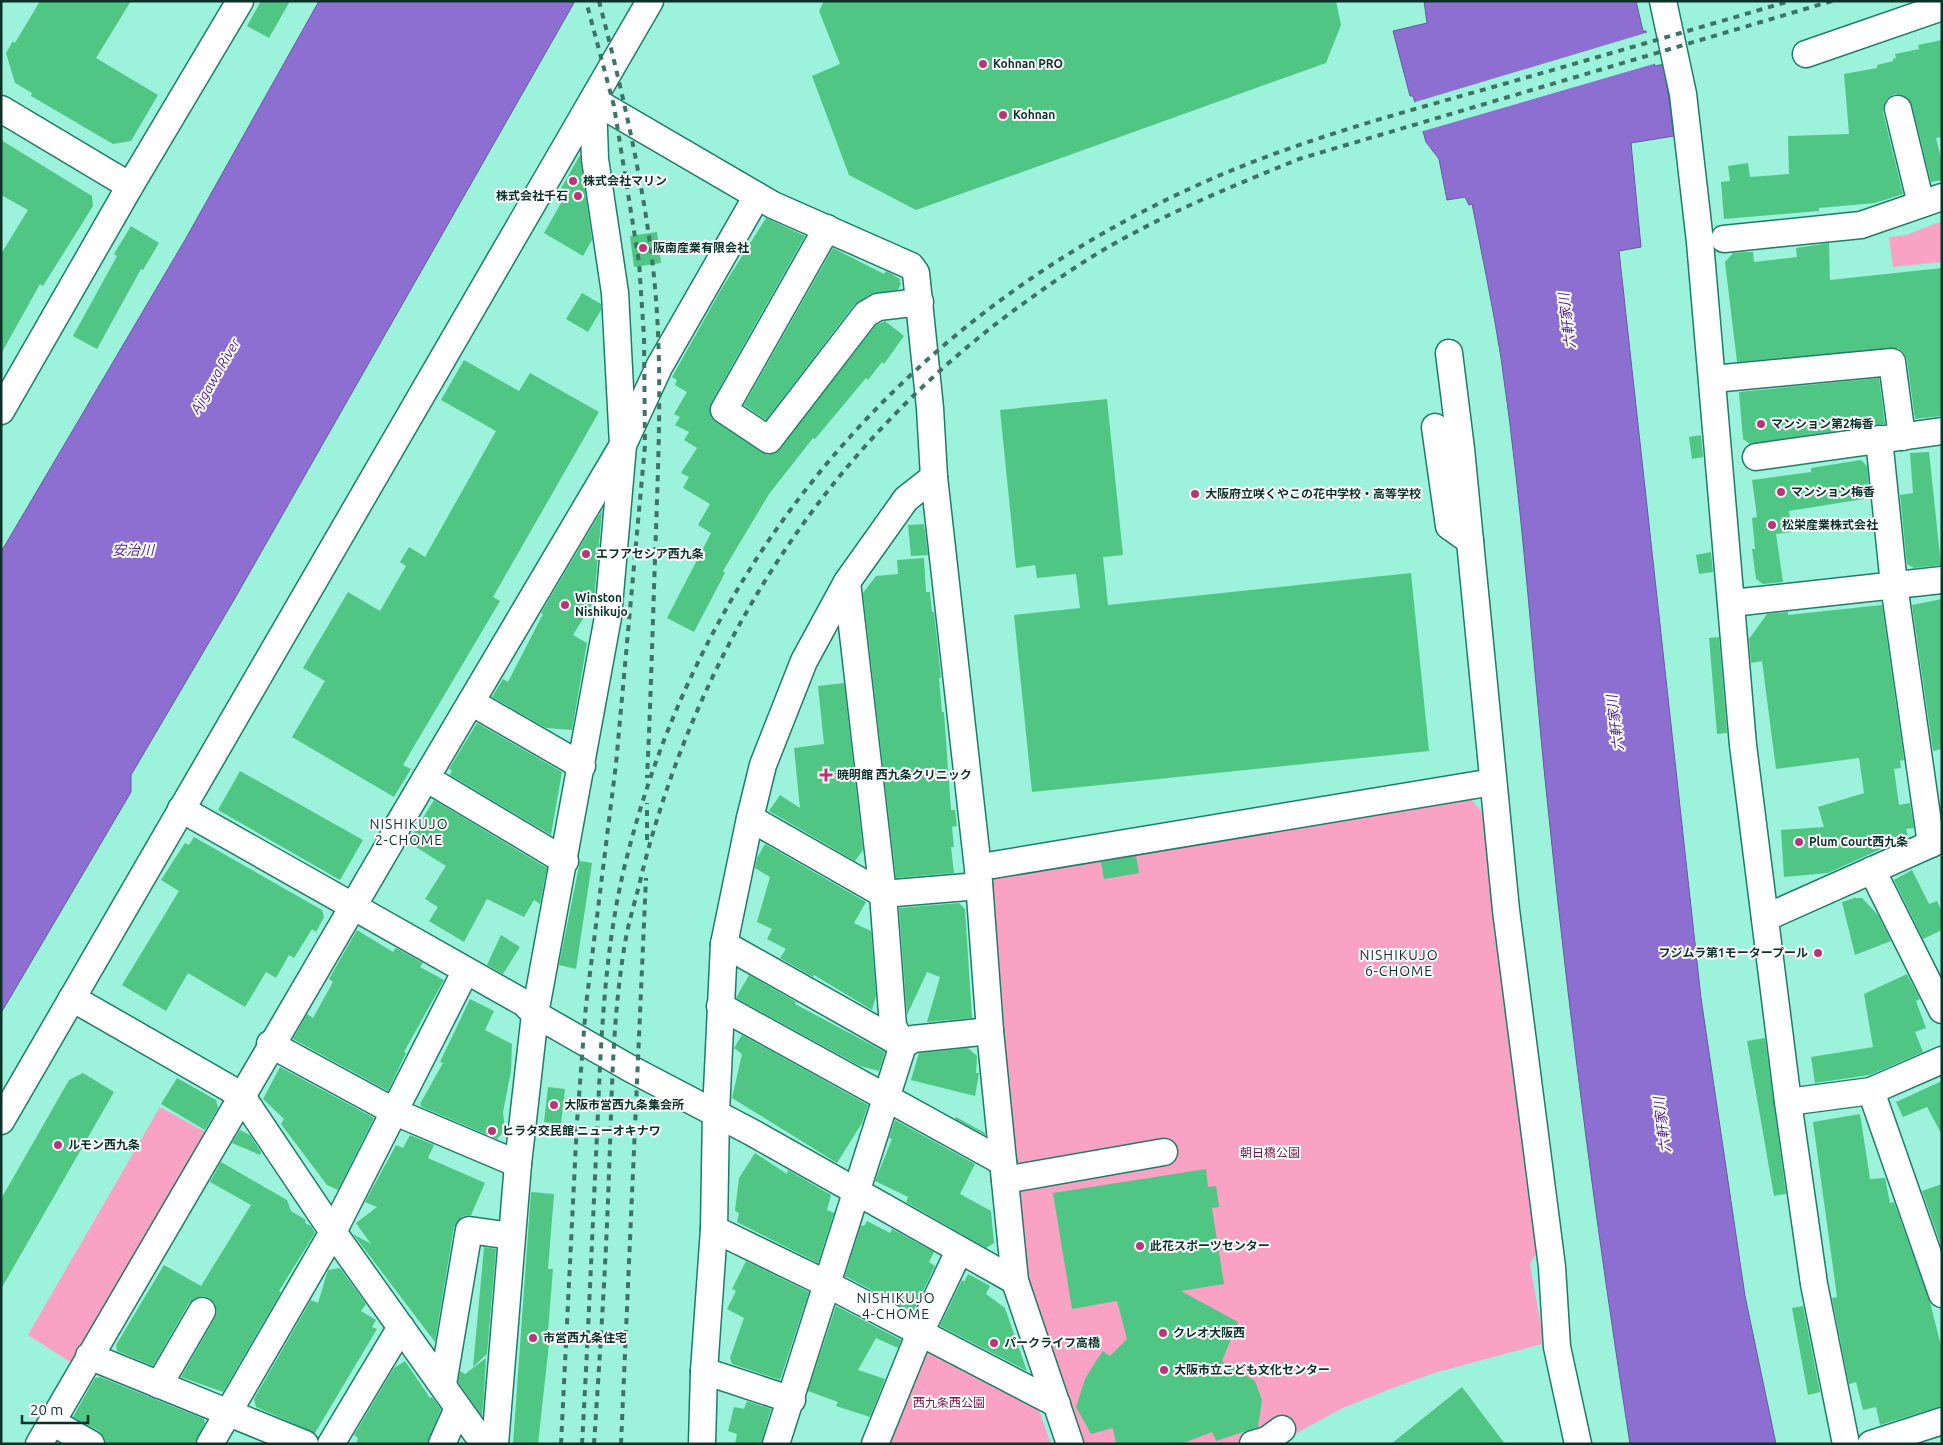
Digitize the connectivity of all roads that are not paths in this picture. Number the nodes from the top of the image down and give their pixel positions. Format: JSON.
{"nodes":[{"id":1,"x":240,"y":1,"type":"edge"},
{"id":2,"x":650,"y":1,"type":"edge"},
{"id":3,"x":1663,"y":1,"type":"edge"},
{"id":4,"x":1942,"y":6,"type":"edge"},
{"id":5,"x":1806,"y":54,"type":"dead end"},
{"id":6,"x":593,"y":100,"type":"junction"},
{"id":7,"x":1898,"y":108,"type":"dead end"},
{"id":8,"x":1,"y":109,"type":"edge"},
{"id":9,"x":130,"y":186,"type":"junction"},
{"id":10,"x":757,"y":196,"type":"junction"},
{"id":11,"x":1931,"y":200,"type":"edge"},
{"id":12,"x":827,"y":228,"type":"junction"},
{"id":13,"x":1724,"y":239,"type":"dead end"},
{"id":14,"x":920,"y":302,"type":"junction"},
{"id":15,"x":1448,"y":353,"type":"dead end"},
{"id":16,"x":1713,"y":379,"type":"junction"},
{"id":17,"x":1,"y":411,"type":"edge"},
{"id":18,"x":1435,"y":426,"type":"dead end"},
{"id":19,"x":1942,"y":431,"type":"edge"},
{"id":20,"x":1891,"y":438,"type":"junction"},
{"id":21,"x":623,"y":445,"type":"junction"},
{"id":22,"x":1756,"y":457,"type":"dead end"},
{"id":23,"x":934,"y":477,"type":"junction"},
{"id":24,"x":1470,"y":541,"type":"junction"},
{"id":25,"x":1942,"y":580,"type":"edge"},
{"id":26,"x":847,"y":582,"type":"junction"},
{"id":27,"x":1894,"y":585,"type":"junction"},
{"id":28,"x":1732,"y":603,"type":"junction"},
{"id":29,"x":470,"y":702,"type":"junction"},
{"id":30,"x":582,"y":766,"type":"junction"},
{"id":31,"x":426,"y":778,"type":"junction"},
{"id":32,"x":1493,"y":782,"type":"junction"},
{"id":33,"x":181,"y":809,"type":"junction"},
{"id":34,"x":750,"y":818,"type":"junction"},
{"id":35,"x":1936,"y":841,"type":"edge"},
{"id":36,"x":565,"y":861,"type":"junction"},
{"id":37,"x":1872,"y":870,"type":"junction"},
{"id":38,"x":986,"y":876,"type":"junction"},
{"id":39,"x":883,"y":894,"type":"junction"},
{"id":40,"x":354,"y":905,"type":"junction"},
{"id":41,"x":1765,"y":918,"type":"junction"},
{"id":42,"x":724,"y":944,"type":"junction"},
{"id":43,"x":465,"y":972,"type":"junction"},
{"id":44,"x":72,"y":998,"type":"junction"},
{"id":45,"x":720,"y":1006,"type":"junction"},
{"id":46,"x":1942,"y":1010,"type":"edge"},
{"id":47,"x":535,"y":1014,"type":"junction"},
{"id":48,"x":990,"y":1031,"type":"junction"},
{"id":49,"x":270,"y":1044,"type":"junction"},
{"id":50,"x":903,"y":1045,"type":"junction"},
{"id":51,"x":1942,"y":1060,"type":"edge"},
{"id":52,"x":1871,"y":1091,"type":"junction"},
{"id":53,"x":241,"y":1095,"type":"junction"},
{"id":54,"x":886,"y":1099,"type":"junction"},
{"id":55,"x":1788,"y":1102,"type":"junction"},
{"id":56,"x":395,"y":1112,"type":"junction"},
{"id":57,"x":716,"y":1112,"type":"junction"},
{"id":58,"x":1,"y":1121,"type":"edge"},
{"id":59,"x":1164,"y":1152,"type":"dead end"},
{"id":60,"x":518,"y":1164,"type":"junction"},
{"id":61,"x":1004,"y":1171,"type":"junction"},
{"id":62,"x":856,"y":1192,"type":"junction"},
{"id":63,"x":714,"y":1229,"type":"junction"},
{"id":64,"x":333,"y":1232,"type":"junction"},
{"id":65,"x":511,"y":1236,"type":"junction"},
{"id":66,"x":959,"y":1251,"type":"junction"},
{"id":67,"x":1015,"y":1281,"type":"junction"},
{"id":68,"x":827,"y":1284,"type":"junction"},
{"id":69,"x":1942,"y":1294,"type":"edge"},
{"id":70,"x":202,"y":1311,"type":"dead end"},
{"id":71,"x":401,"y":1327,"type":"junction"},
{"id":72,"x":920,"y":1333,"type":"junction"},
{"id":73,"x":89,"y":1356,"type":"junction"},
{"id":74,"x":704,"y":1371,"type":"junction"},
{"id":75,"x":442,"y":1384,"type":"junction"},
{"id":76,"x":159,"y":1385,"type":"junction"},
{"id":77,"x":792,"y":1400,"type":"junction"},
{"id":78,"x":1057,"y":1404,"type":"junction"},
{"id":79,"x":458,"y":1408,"type":"junction"},
{"id":80,"x":229,"y":1412,"type":"junction"},
{"id":81,"x":1942,"y":1421,"type":"edge"},
{"id":82,"x":1282,"y":1429,"type":"dead end"},
{"id":83,"x":46,"y":1433,"type":"edge"},
{"id":84,"x":92,"y":1444,"type":"edge"},
{"id":85,"x":210,"y":1444,"type":"edge"},
{"id":86,"x":305,"y":1444,"type":"edge"},
{"id":87,"x":331,"y":1444,"type":"edge"},
{"id":88,"x":442,"y":1444,"type":"edge"},
{"id":89,"x":484,"y":1444,"type":"edge"},
{"id":90,"x":495,"y":1444,"type":"edge"},
{"id":91,"x":702,"y":1444,"type":"edge"},
{"id":92,"x":776,"y":1444,"type":"edge"},
{"id":93,"x":876,"y":1444,"type":"edge"},
{"id":94,"x":1070,"y":1444,"type":"edge"},
{"id":95,"x":1253,"y":1444,"type":"edge"},
{"id":96,"x":1578,"y":1444,"type":"edge"},
{"id":97,"x":1846,"y":1444,"type":"edge"},
{"id":98,"x":1871,"y":1444,"type":"edge"}],
"edges":[{"from":1,"to":9,"type":"street"},
{"from":2,"to":6,"type":"street"},
{"from":3,"to":16,"type":"street"},
{"from":4,"to":5,"type":"street"},
{"from":6,"to":10,"type":"street"},
{"from":6,"to":21,"type":"street"},
{"from":6,"to":33,"type":"street"},
{"from":7,"to":11,"type":"street"},
{"from":8,"to":9,"type":"street"},
{"from":9,"to":17,"type":"street"},
{"from":10,"to":12,"type":"street"},
{"from":10,"to":21,"type":"street"},
{"from":11,"to":13,"type":"street"},
{"from":12,"to":14,"type":"street"},
{"from":12,"to":14,"type":"street"},
{"from":14,"to":23,"type":"street"},
{"from":15,"to":24,"type":"street"},
{"from":16,"to":20,"type":"street"},
{"from":16,"to":28,"type":"street"},
{"from":18,"to":24,"type":"street"},
{"from":19,"to":20,"type":"street"},
{"from":20,"to":22,"type":"street"},
{"from":20,"to":27,"type":"street"},
{"from":21,"to":29,"type":"street"},
{"from":21,"to":30,"type":"street"},
{"from":23,"to":26,"type":"street"},
{"from":23,"to":38,"type":"street"},
{"from":24,"to":32,"type":"street"},
{"from":25,"to":27,"type":"street"},
{"from":26,"to":34,"type":"street"},
{"from":26,"to":39,"type":"street"},
{"from":27,"to":28,"type":"street"},
{"from":27,"to":35,"type":"street"},
{"from":28,"to":41,"type":"street"},
{"from":29,"to":30,"type":"street"},
{"from":29,"to":31,"type":"street"},
{"from":30,"to":36,"type":"street"},
{"from":31,"to":36,"type":"street"},
{"from":31,"to":40,"type":"street"},
{"from":32,"to":38,"type":"street"},
{"from":32,"to":96,"type":"street"},
{"from":33,"to":40,"type":"street"},
{"from":33,"to":44,"type":"street"},
{"from":34,"to":39,"type":"street"},
{"from":34,"to":42,"type":"street"},
{"from":35,"to":37,"type":"street"},
{"from":36,"to":47,"type":"street"},
{"from":37,"to":41,"type":"street"},
{"from":37,"to":46,"type":"street"},
{"from":38,"to":39,"type":"street"},
{"from":38,"to":48,"type":"street"},
{"from":39,"to":50,"type":"street"},
{"from":40,"to":43,"type":"street"},
{"from":40,"to":49,"type":"street"},
{"from":41,"to":55,"type":"street"},
{"from":42,"to":45,"type":"street"},
{"from":42,"to":50,"type":"street"},
{"from":43,"to":47,"type":"street"},
{"from":43,"to":56,"type":"street"},
{"from":44,"to":53,"type":"street"},
{"from":44,"to":58,"type":"street"},
{"from":45,"to":54,"type":"street"},
{"from":45,"to":57,"type":"street"},
{"from":47,"to":57,"type":"street"},
{"from":47,"to":60,"type":"street"},
{"from":48,"to":50,"type":"street"},
{"from":48,"to":61,"type":"street"},
{"from":49,"to":53,"type":"street"},
{"from":49,"to":56,"type":"street"},
{"from":50,"to":54,"type":"street"},
{"from":51,"to":52,"type":"street"},
{"from":52,"to":55,"type":"street"},
{"from":52,"to":69,"type":"street"},
{"from":53,"to":64,"type":"street"},
{"from":53,"to":73,"type":"street"},
{"from":54,"to":61,"type":"street"},
{"from":54,"to":62,"type":"street"},
{"from":55,"to":97,"type":"street"},
{"from":56,"to":60,"type":"street"},
{"from":56,"to":64,"type":"street"},
{"from":57,"to":62,"type":"street"},
{"from":57,"to":63,"type":"street"},
{"from":59,"to":61,"type":"street"},
{"from":60,"to":65,"type":"street"},
{"from":61,"to":67,"type":"street"},
{"from":62,"to":66,"type":"street"},
{"from":62,"to":68,"type":"street"},
{"from":63,"to":68,"type":"street"},
{"from":63,"to":74,"type":"street"},
{"from":64,"to":71,"type":"street"},
{"from":64,"to":80,"type":"street"},
{"from":65,"to":75,"type":"street"},
{"from":65,"to":90,"type":"street"},
{"from":66,"to":67,"type":"street"},
{"from":66,"to":72,"type":"street"},
{"from":67,"to":78,"type":"street"},
{"from":68,"to":72,"type":"street"},
{"from":68,"to":77,"type":"street"},
{"from":70,"to":76,"type":"street"},
{"from":71,"to":75,"type":"street"},
{"from":71,"to":87,"type":"street"},
{"from":72,"to":78,"type":"street"},
{"from":72,"to":93,"type":"street"},
{"from":73,"to":76,"type":"street"},
{"from":73,"to":83,"type":"street"},
{"from":74,"to":77,"type":"street"},
{"from":74,"to":91,"type":"street"},
{"from":75,"to":79,"type":"street"},
{"from":76,"to":80,"type":"street"},
{"from":77,"to":92,"type":"street"},
{"from":78,"to":94,"type":"street"},
{"from":79,"to":88,"type":"street"},
{"from":79,"to":89,"type":"street"},
{"from":80,"to":85,"type":"street"},
{"from":80,"to":86,"type":"street"},
{"from":81,"to":98,"type":"street"},
{"from":82,"to":95,"type":"street"},
{"from":83,"to":84,"type":"street"}]}
